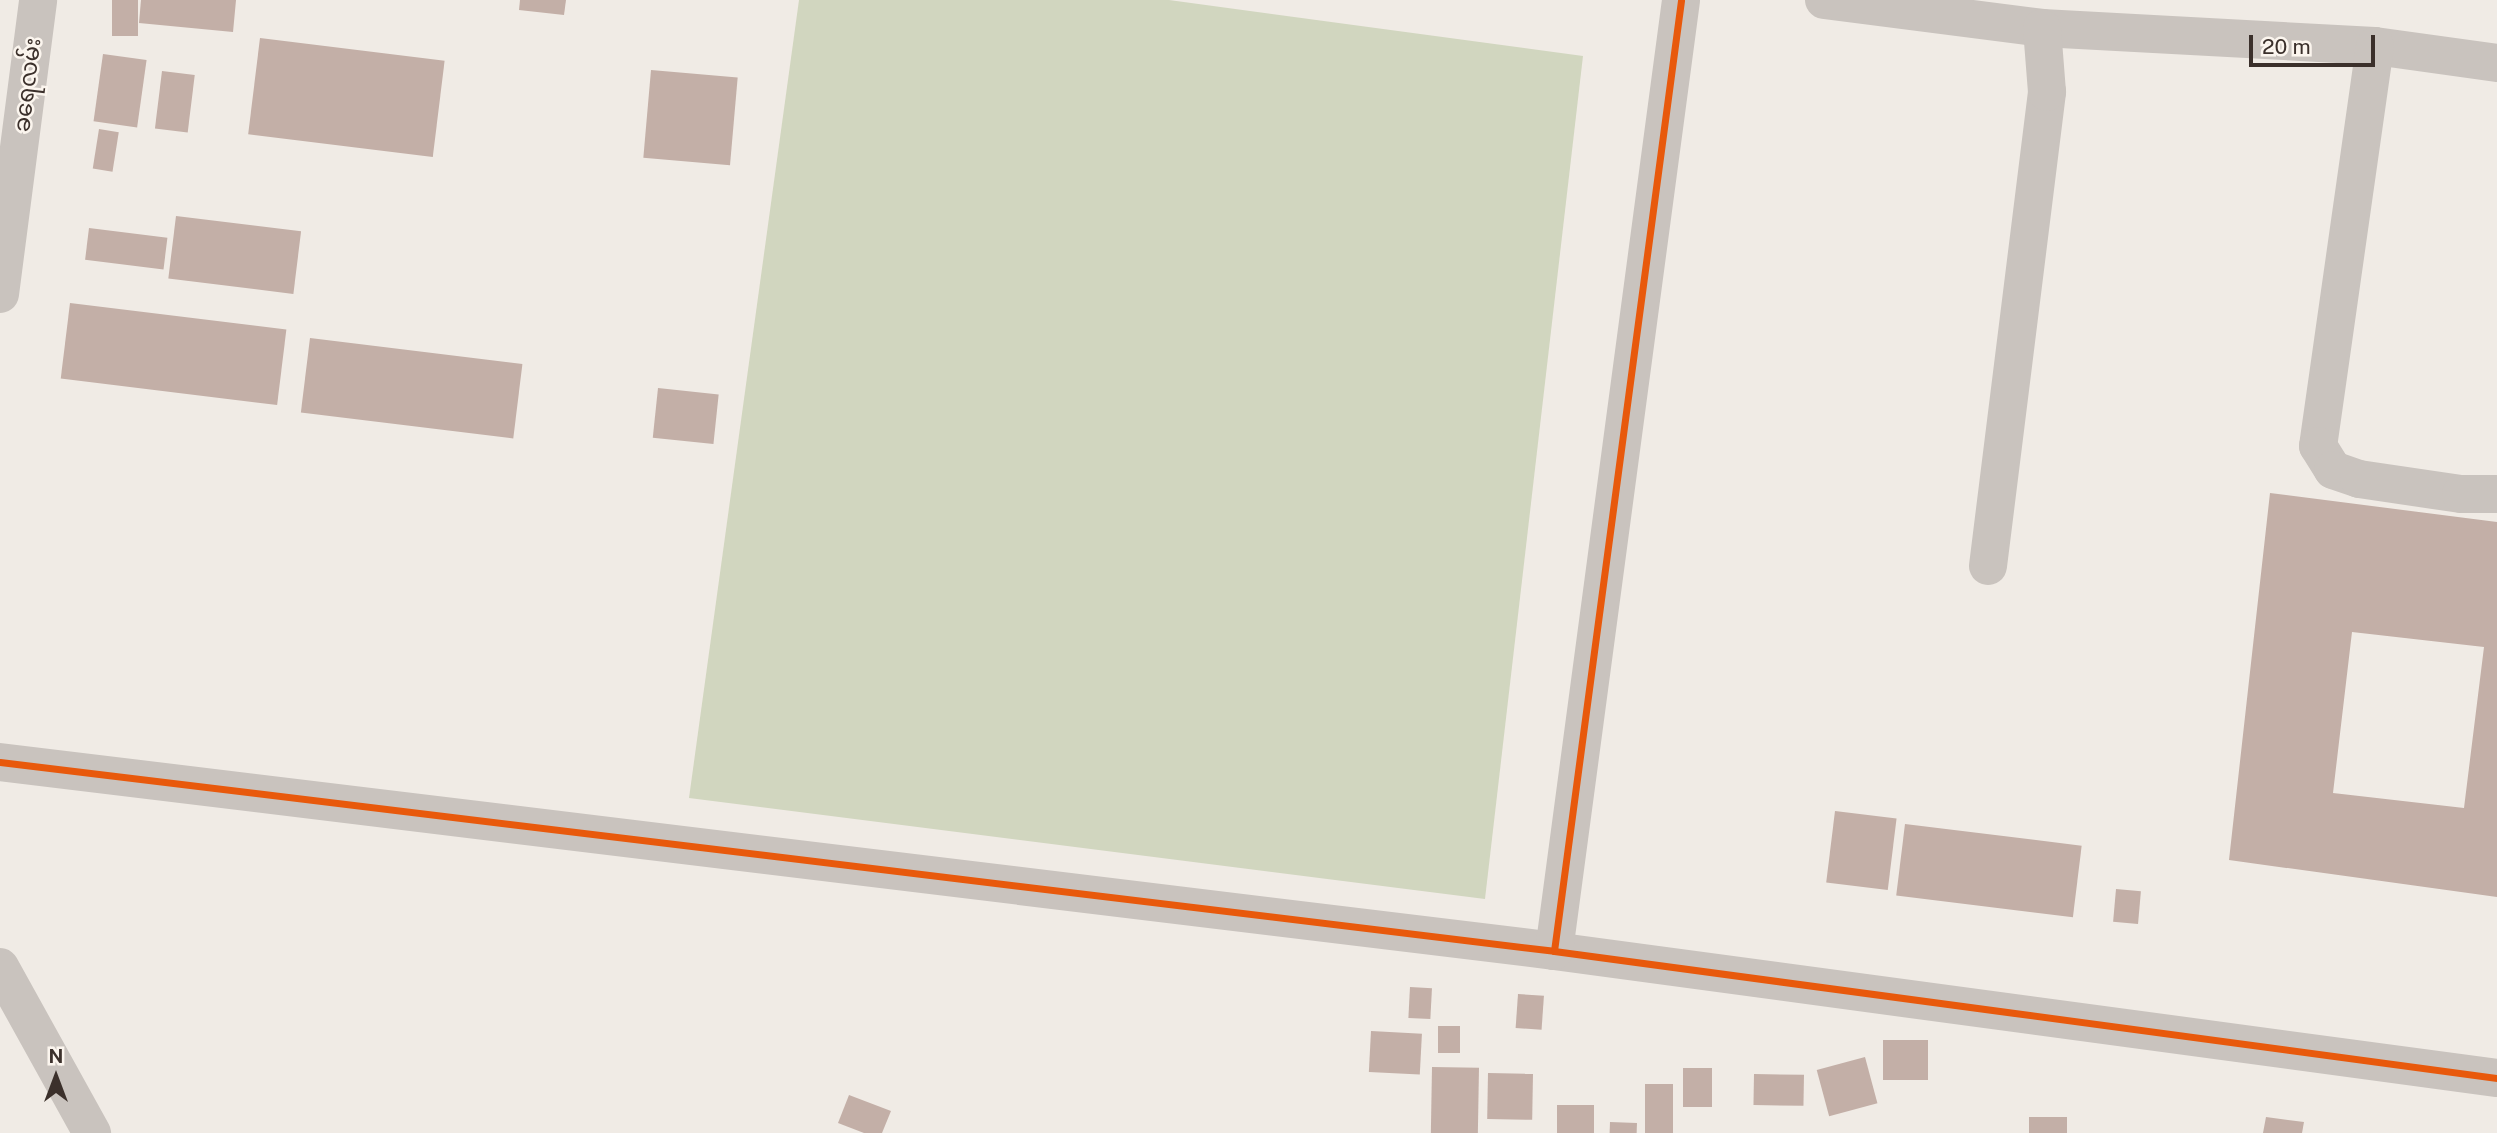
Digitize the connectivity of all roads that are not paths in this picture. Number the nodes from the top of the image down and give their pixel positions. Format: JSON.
{"nodes":[{"id":1,"x":38,"y":0,"type":"edge"},
{"id":2,"x":1681,"y":0,"type":"edge"},
{"id":3,"x":1824,"y":0,"type":"edge"},
{"id":4,"x":2042,"y":29,"type":"junction"},
{"id":5,"x":2375,"y":46,"type":"junction"},
{"id":6,"x":2497,"y":63,"type":"edge"},
{"id":7,"x":0,"y":294,"type":"edge"},
{"id":8,"x":2497,"y":494,"type":"edge"},
{"id":9,"x":1988,"y":566,"type":"dead end"},
{"id":10,"x":0,"y":762,"type":"edge"},
{"id":11,"x":1554,"y":951,"type":"junction"},
{"id":12,"x":0,"y":967,"type":"edge"},
{"id":13,"x":2497,"y":1077,"type":"edge"},
{"id":14,"x":92,"y":1133,"type":"edge"}],
"edges":[{"from":1,"to":7,"type":"street","name":"ခရေလမ်း"},
{"from":2,"to":11,"type":"street"},
{"from":3,"to":4,"type":"street"},
{"from":4,"to":5,"type":"street"},
{"from":4,"to":9,"type":"street"},
{"from":5,"to":6,"type":"street"},
{"from":5,"to":8,"type":"street"},
{"from":10,"to":11,"type":"street"},
{"from":11,"to":13,"type":"street"},
{"from":12,"to":14,"type":"street"}]}
